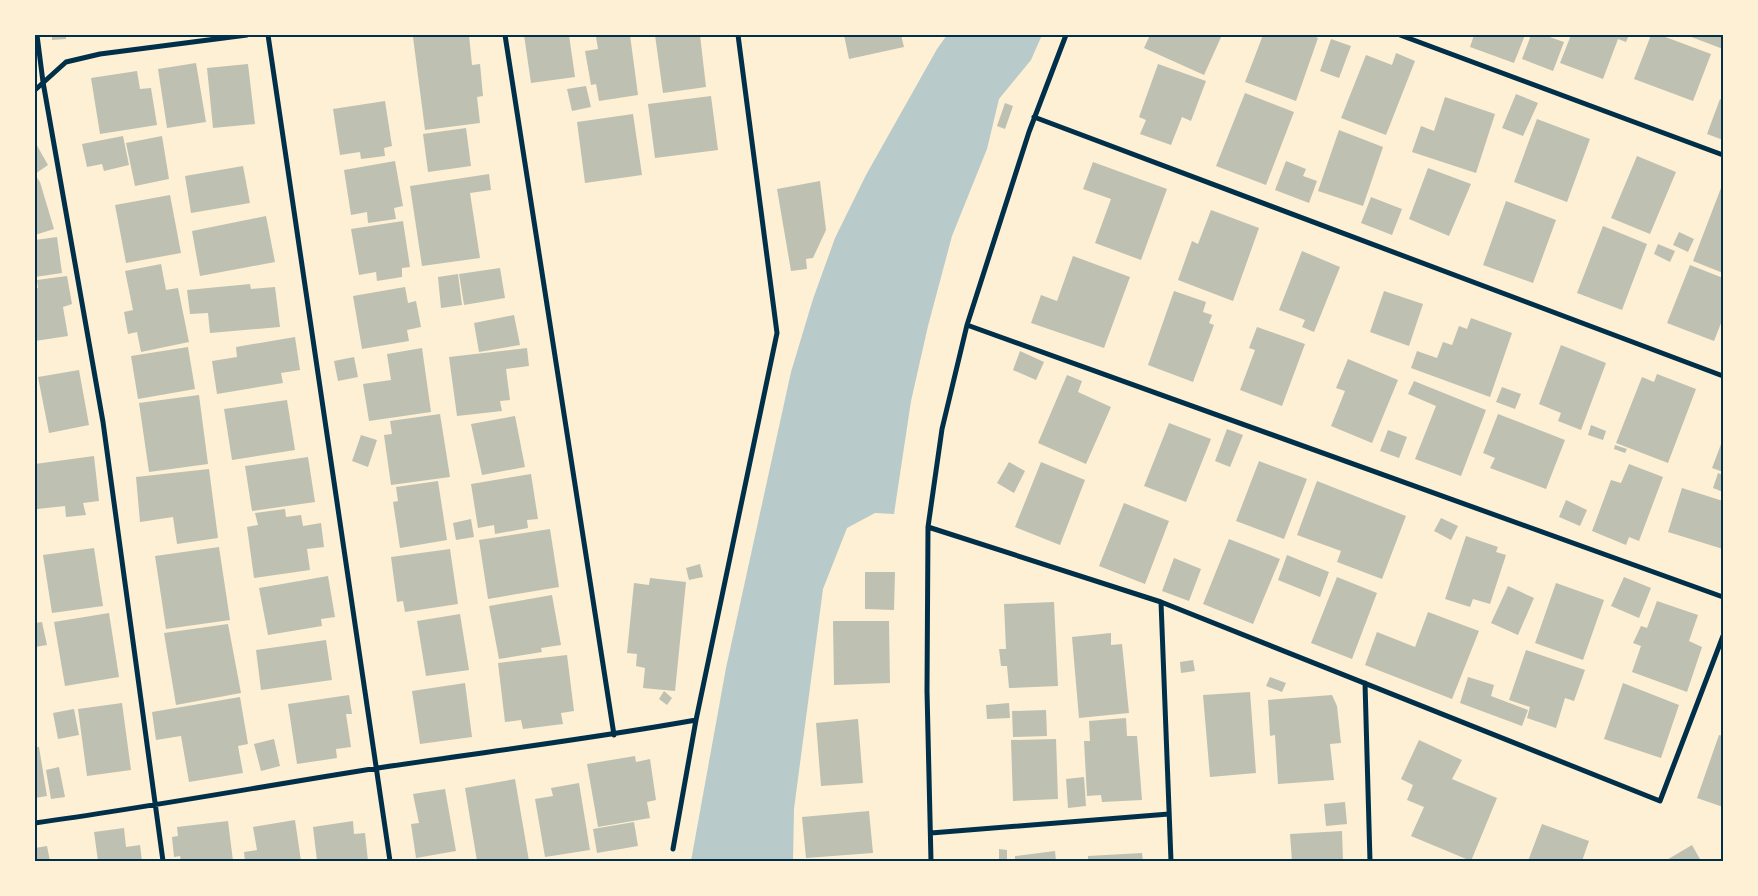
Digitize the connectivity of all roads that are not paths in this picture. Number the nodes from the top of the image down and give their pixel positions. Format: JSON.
{"nodes":[{"id":1,"x":37,"y":35,"type":"edge"},
{"id":2,"x":247,"y":35,"type":"edge"},
{"id":3,"x":268,"y":35,"type":"edge"},
{"id":4,"x":505,"y":35,"type":"edge"},
{"id":5,"x":738,"y":35,"type":"edge"},
{"id":6,"x":1066,"y":35,"type":"edge"},
{"id":7,"x":1400,"y":35,"type":"edge"},
{"id":8,"x":43,"y":82,"type":"junction"},
{"id":9,"x":35,"y":90,"type":"edge"},
{"id":10,"x":1034,"y":117,"type":"junction"},
{"id":11,"x":1723,"y":154,"type":"edge"},
{"id":12,"x":967,"y":325,"type":"junction"},
{"id":13,"x":1723,"y":376,"type":"edge"},
{"id":14,"x":928,"y":527,"type":"junction"},
{"id":15,"x":1723,"y":596,"type":"edge"},
{"id":16,"x":1160,"y":602,"type":"junction"},
{"id":17,"x":1723,"y":636,"type":"edge"},
{"id":18,"x":1365,"y":683,"type":"junction"},
{"id":19,"x":696,"y":720,"type":"junction"},
{"id":20,"x":614,"y":735,"type":"junction"},
{"id":21,"x":378,"y":768,"type":"junction"},
{"id":22,"x":155,"y":806,"type":"junction"},
{"id":23,"x":1169,"y":814,"type":"junction"},
{"id":24,"x":35,"y":823,"type":"edge"},
{"id":25,"x":931,"y":833,"type":"junction"},
{"id":26,"x":673,"y":849,"type":"dead end"},
{"id":27,"x":163,"y":861,"type":"edge"},
{"id":28,"x":390,"y":861,"type":"edge"},
{"id":29,"x":931,"y":861,"type":"edge"},
{"id":30,"x":1171,"y":861,"type":"edge"},
{"id":31,"x":1370,"y":861,"type":"edge"}],
"edges":[{"from":1,"to":8,"type":"street"},
{"from":2,"to":8,"type":"street"},
{"from":3,"to":21,"type":"street"},
{"from":4,"to":20,"type":"street"},
{"from":5,"to":19,"type":"street"},
{"from":6,"to":10,"type":"street"},
{"from":7,"to":11,"type":"street"},
{"from":8,"to":9,"type":"street"},
{"from":8,"to":22,"type":"street"},
{"from":10,"to":12,"type":"street"},
{"from":10,"to":13,"type":"street"},
{"from":12,"to":14,"type":"street"},
{"from":12,"to":15,"type":"street"},
{"from":14,"to":16,"type":"street"},
{"from":14,"to":25,"type":"street"},
{"from":16,"to":18,"type":"street"},
{"from":16,"to":23,"type":"street"},
{"from":17,"to":18,"type":"street"},
{"from":18,"to":31,"type":"street"},
{"from":19,"to":20,"type":"street"},
{"from":19,"to":26,"type":"street"},
{"from":20,"to":21,"type":"street"},
{"from":21,"to":22,"type":"street"},
{"from":21,"to":28,"type":"street"},
{"from":22,"to":24,"type":"street"},
{"from":22,"to":27,"type":"street"},
{"from":23,"to":25,"type":"street"},
{"from":23,"to":30,"type":"street"},
{"from":25,"to":29,"type":"street"}]}
